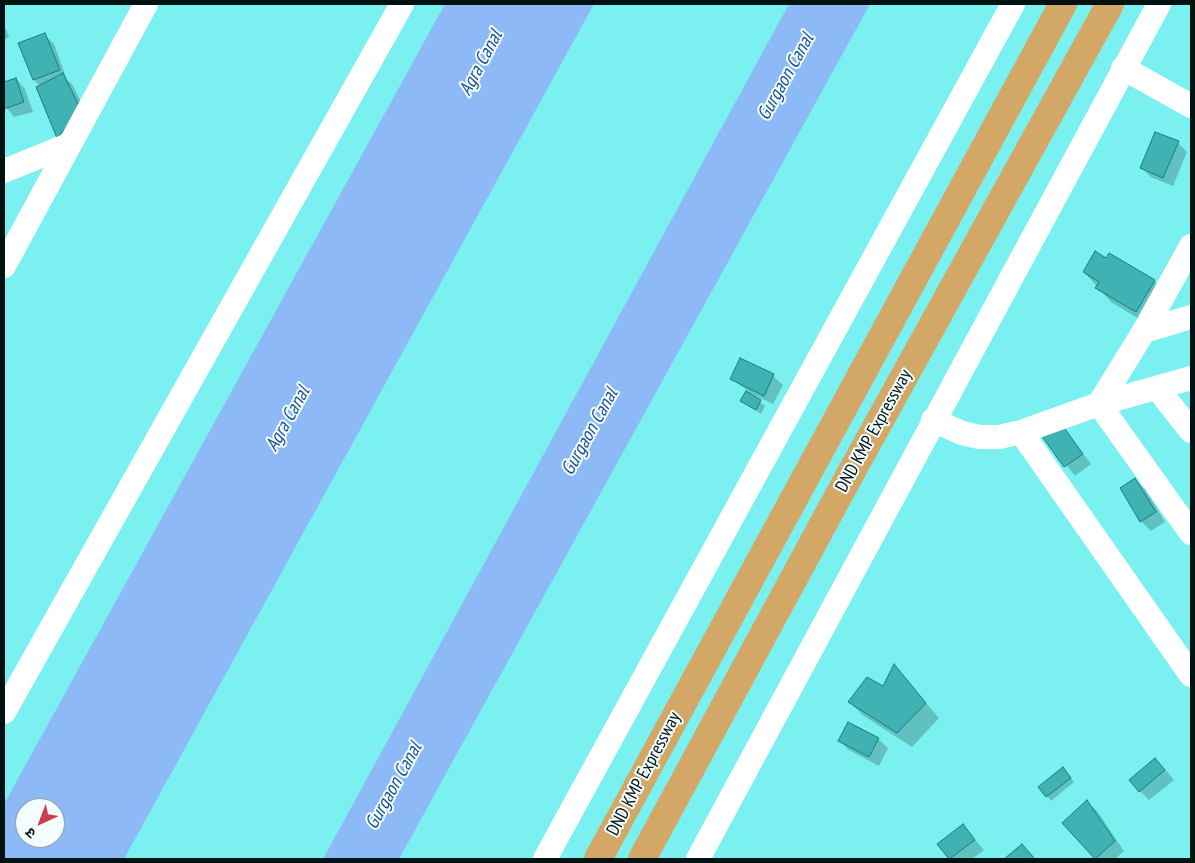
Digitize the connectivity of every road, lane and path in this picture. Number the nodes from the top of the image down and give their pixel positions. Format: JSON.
{"nodes":[{"id":1,"x":146,"y":4,"type":"edge"},
{"id":2,"x":402,"y":4,"type":"edge"},
{"id":3,"x":1013,"y":4,"type":"edge"},
{"id":4,"x":1064,"y":4,"type":"edge"},
{"id":5,"x":1110,"y":4,"type":"edge"},
{"id":6,"x":1159,"y":4,"type":"edge"},
{"id":7,"x":1123,"y":68,"type":"junction"},
{"id":8,"x":1191,"y":106,"type":"edge"},
{"id":9,"x":68,"y":145,"type":"junction"},
{"id":10,"x":4,"y":172,"type":"edge"},
{"id":11,"x":1191,"y":246,"type":"edge"},
{"id":12,"x":4,"y":266,"type":"edge"},
{"id":13,"x":1191,"y":317,"type":"edge"},
{"id":14,"x":1144,"y":331,"type":"junction"},
{"id":15,"x":1191,"y":378,"type":"edge"},
{"id":16,"x":1158,"y":388,"type":"junction"},
{"id":17,"x":1099,"y":404,"type":"junction"},
{"id":18,"x":933,"y":420,"type":"junction"},
{"id":19,"x":1191,"y":431,"type":"edge"},
{"id":20,"x":1021,"y":432,"type":"junction"},
{"id":21,"x":1191,"y":533,"type":"edge"},
{"id":22,"x":1191,"y":675,"type":"edge"},
{"id":23,"x":4,"y":712,"type":"edge"},
{"id":24,"x":545,"y":859,"type":"edge"},
{"id":25,"x":598,"y":859,"type":"edge"},
{"id":26,"x":642,"y":859,"type":"edge"},
{"id":27,"x":698,"y":859,"type":"edge"}],
"edges":[{"from":1,"to":9,"type":"street"},
{"from":2,"to":23,"type":"street"},
{"from":3,"to":24,"type":"street"},
{"from":4,"to":25,"type":"highway","name":"DND KMP Expressway"},
{"from":5,"to":26,"type":"highway","name":"DND KMP Expressway"},
{"from":6,"to":7,"type":"street"},
{"from":7,"to":8,"type":"street"},
{"from":7,"to":18,"type":"street"},
{"from":9,"to":10,"type":"street"},
{"from":9,"to":12,"type":"street"},
{"from":11,"to":14,"type":"street"},
{"from":13,"to":14,"type":"street"},
{"from":14,"to":17,"type":"street"},
{"from":15,"to":16,"type":"street"},
{"from":16,"to":17,"type":"street"},
{"from":16,"to":19,"type":"street"},
{"from":17,"to":20,"type":"street"},
{"from":17,"to":21,"type":"street"},
{"from":18,"to":20,"type":"street"},
{"from":18,"to":27,"type":"street"},
{"from":20,"to":22,"type":"street"}]}
